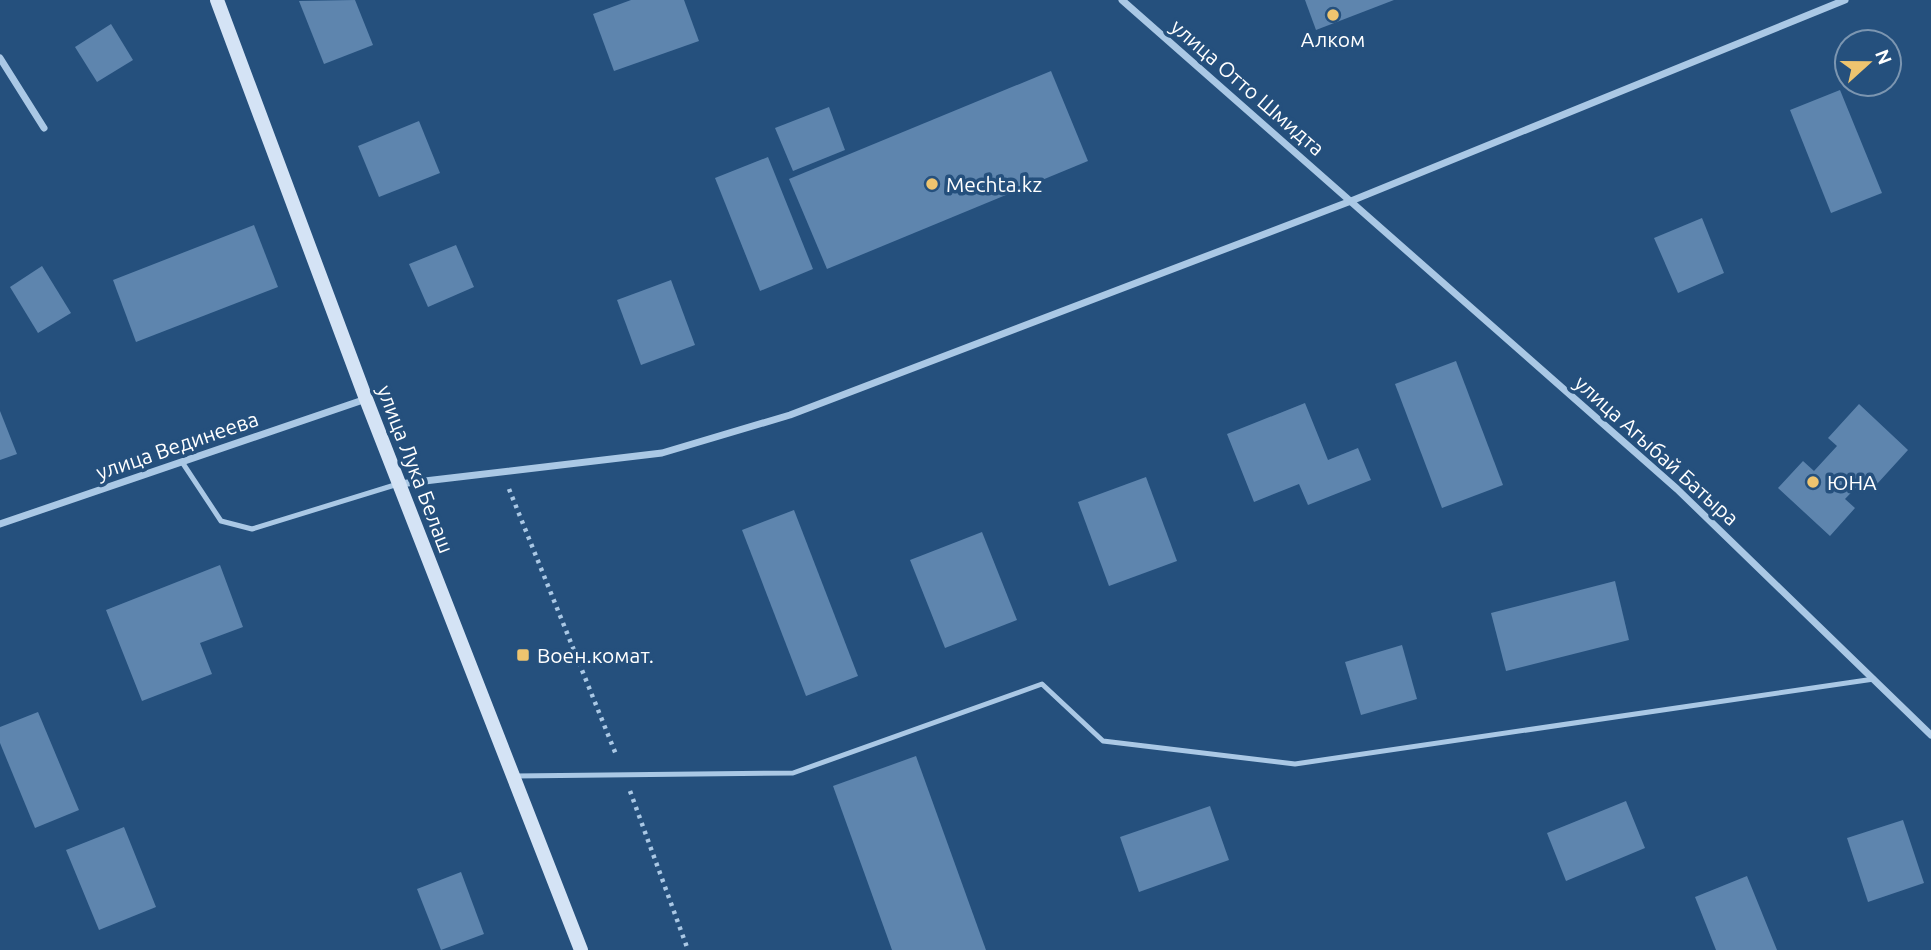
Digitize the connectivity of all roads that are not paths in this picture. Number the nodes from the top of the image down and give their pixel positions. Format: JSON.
{"nodes":[{"id":1,"x":217,"y":0,"type":"edge"},
{"id":2,"x":1122,"y":0,"type":"edge"},
{"id":3,"x":1845,"y":0,"type":"edge"},
{"id":4,"x":0,"y":58,"type":"edge"},
{"id":5,"x":44,"y":128,"type":"dead end"},
{"id":6,"x":1351,"y":201,"type":"junction"},
{"id":7,"x":366,"y":398,"type":"junction"},
{"id":8,"x":182,"y":462,"type":"junction"},
{"id":9,"x":398,"y":484,"type":"junction"},
{"id":10,"x":0,"y":524,"type":"edge"},
{"id":11,"x":1874,"y":679,"type":"junction"},
{"id":12,"x":1931,"y":735,"type":"edge"},
{"id":13,"x":514,"y":776,"type":"junction"},
{"id":14,"x":581,"y":950,"type":"edge"}],
"edges":[{"from":1,"to":7,"type":"main road","name":"улица Лука Белаш"},
{"from":2,"to":6,"type":"street","name":"улица Отто Шмидта"},
{"from":3,"to":6,"type":"street"},
{"from":4,"to":5,"type":"street"},
{"from":6,"to":9,"type":"street"},
{"from":6,"to":11,"type":"street","name":"улица Агыбай Батыра"},
{"from":7,"to":8,"type":"street","name":"улица Вединеева"},
{"from":7,"to":9,"type":"main road","name":"улица Лука Белаш"},
{"from":8,"to":9,"type":"lane"},
{"from":8,"to":10,"type":"street","name":"улица Вединеева"},
{"from":9,"to":13,"type":"main road","name":"улица Лука Белаш"},
{"from":11,"to":12,"type":"street","name":"улица Агыбай Батыра"},
{"from":11,"to":13,"type":"lane"},
{"from":13,"to":14,"type":"main road","name":"улица Лука Белаш"}]}
